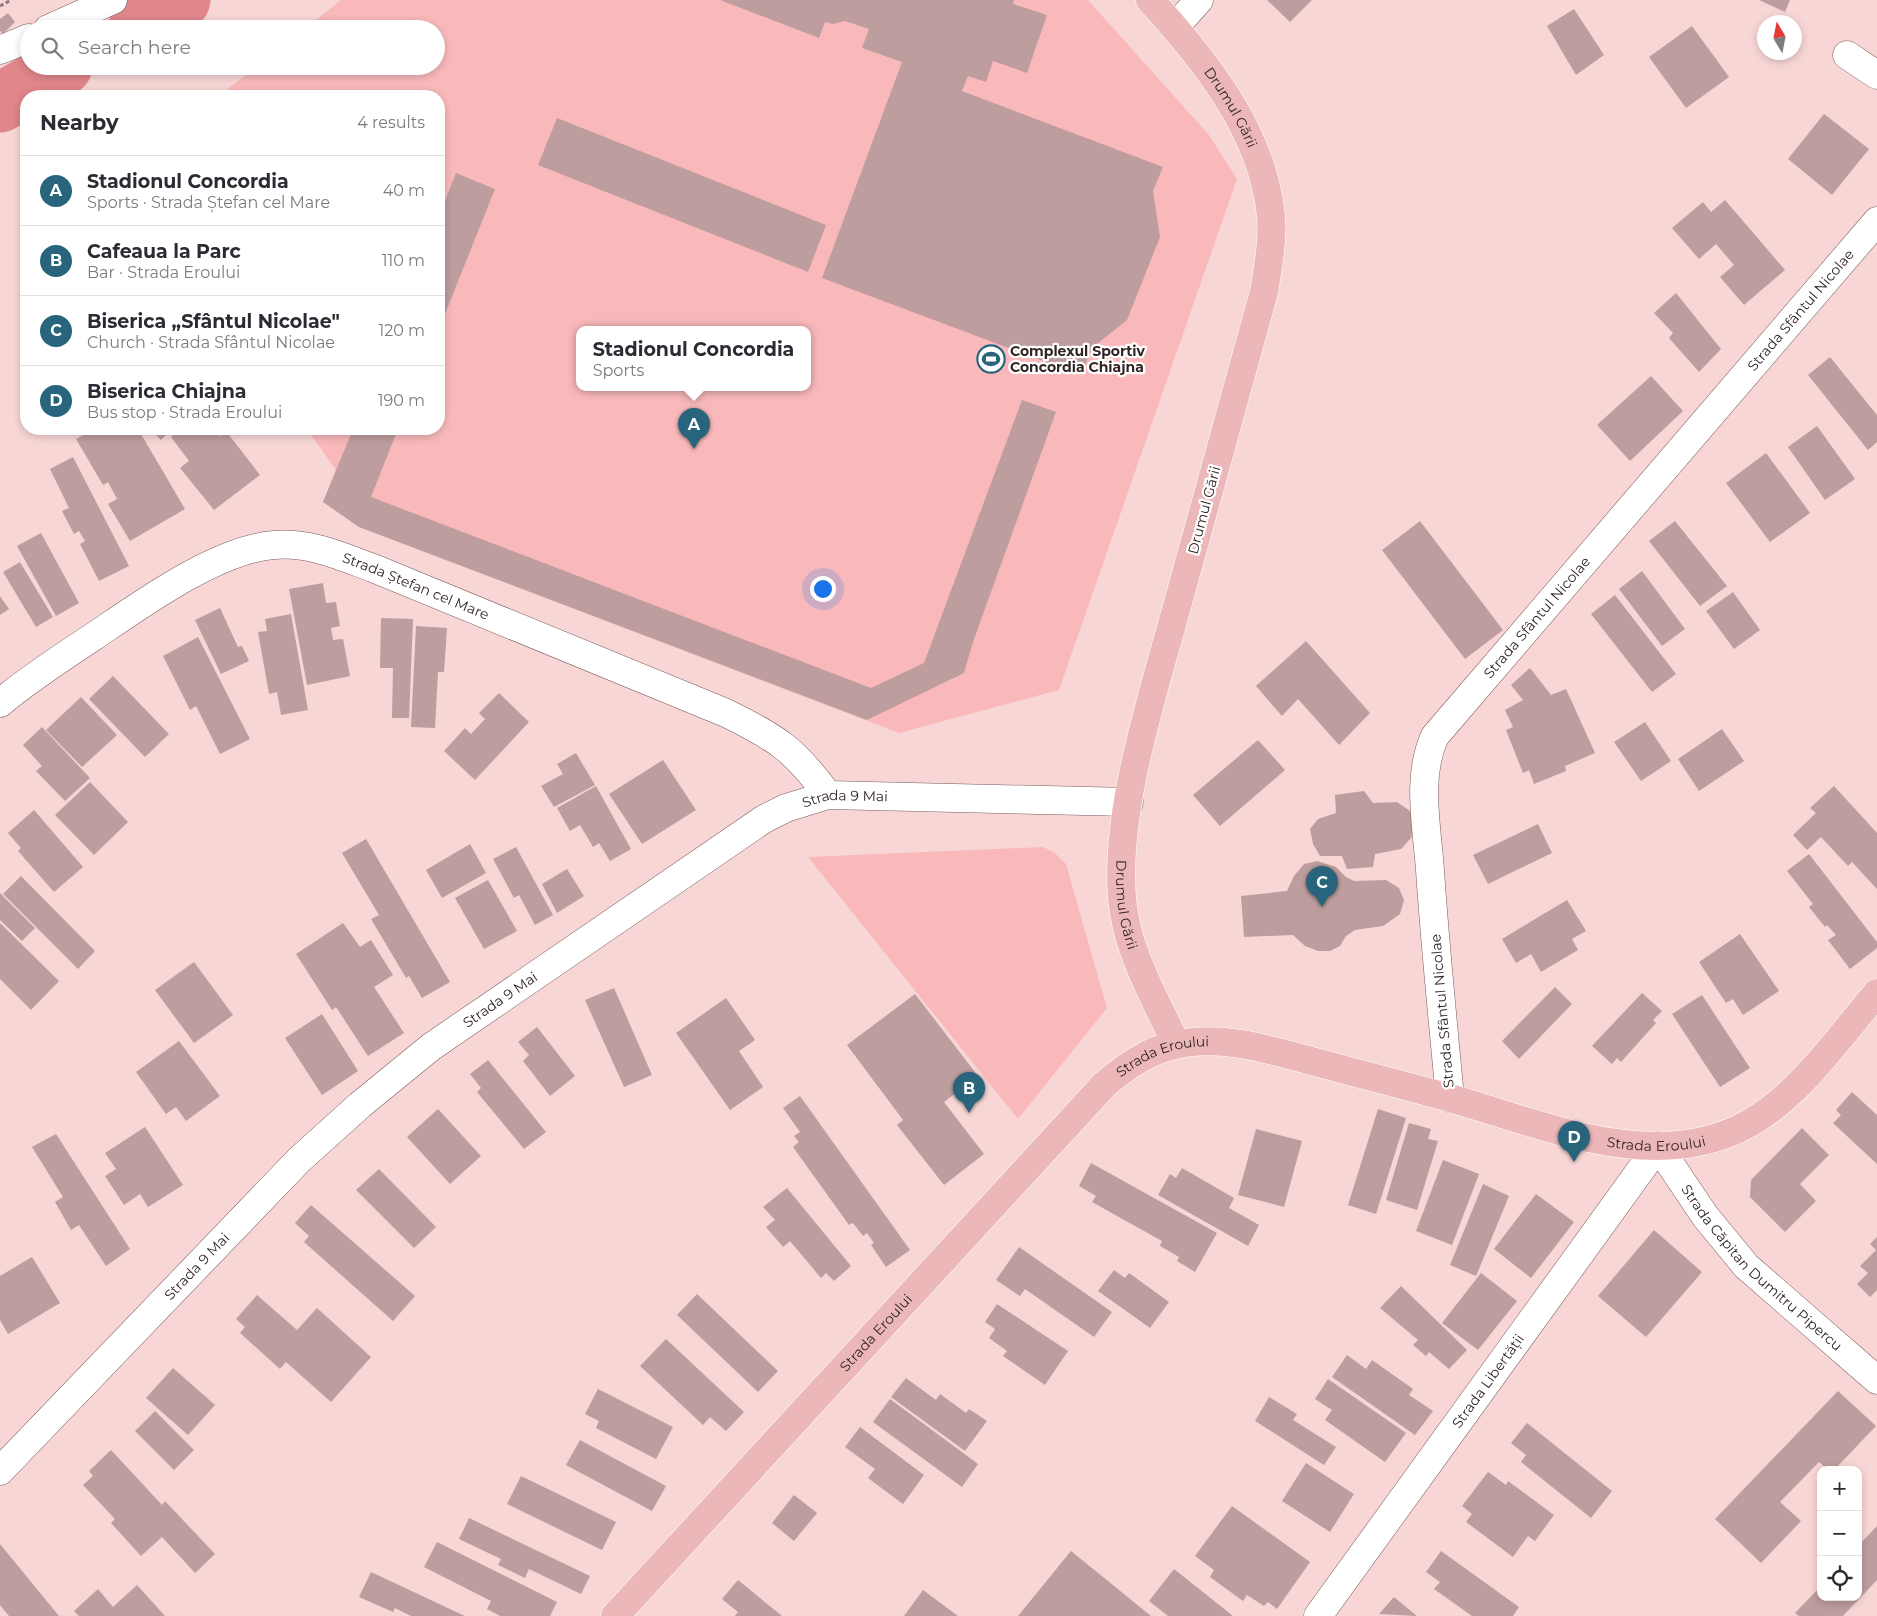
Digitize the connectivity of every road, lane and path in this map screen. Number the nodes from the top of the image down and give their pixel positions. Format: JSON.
{"nodes":[{"id":1,"x":11,"y":0,"type":"edge"},
{"id":2,"x":113,"y":0,"type":"edge"},
{"id":3,"x":1150,"y":0,"type":"edge"},
{"id":4,"x":1199,"y":0,"type":"edge"},
{"id":5,"x":0,"y":6,"type":"edge"},
{"id":6,"x":68,"y":20,"type":"edge"},
{"id":7,"x":1175,"y":27,"type":"junction"},
{"id":8,"x":20,"y":42,"type":"edge"},
{"id":9,"x":0,"y":50,"type":"edge"},
{"id":10,"x":1847,"y":55,"type":"dead end"},
{"id":11,"x":1877,"y":75,"type":"edge"},
{"id":12,"x":1877,"y":221,"type":"edge"},
{"id":13,"x":0,"y":702,"type":"edge"},
{"id":14,"x":828,"y":794,"type":"junction"},
{"id":15,"x":1129,"y":802,"type":"junction"},
{"id":16,"x":1877,"y":993,"type":"edge"},
{"id":17,"x":1176,"y":1044,"type":"junction"},
{"id":18,"x":1450,"y":1098,"type":"junction"},
{"id":19,"x":1658,"y":1146,"type":"junction"},
{"id":20,"x":1877,"y":1380,"type":"edge"},
{"id":21,"x":0,"y":1471,"type":"edge"},
{"id":22,"x":615,"y":1616,"type":"edge"},
{"id":23,"x":1318,"y":1616,"type":"edge"}],
"edges":[{"from":1,"to":5,"type":"path"},
{"from":2,"to":6,"type":"street"},
{"from":3,"to":7,"type":"main road","name":"Drumul Gării"},
{"from":4,"to":7,"type":"street"},
{"from":7,"to":15,"type":"main road","name":"Drumul Gării"},
{"from":8,"to":9,"type":"street"},
{"from":10,"to":11,"type":"street"},
{"from":12,"to":18,"type":"street","name":"Strada Sfântul Nicolae"},
{"from":13,"to":14,"type":"street","name":"Strada Ștefan cel Mare"},
{"from":14,"to":15,"type":"street","name":"Strada 9 Mai"},
{"from":14,"to":21,"type":"street","name":"Strada 9 Mai"},
{"from":15,"to":17,"type":"main road","name":"Drumul Gării"},
{"from":16,"to":19,"type":"main road","name":"Strada Eroului"},
{"from":17,"to":18,"type":"main road","name":"Strada Eroului"},
{"from":17,"to":22,"type":"main road","name":"Strada Eroului"},
{"from":18,"to":19,"type":"main road","name":"Strada Eroului"},
{"from":19,"to":20,"type":"street","name":"Strada Căpitan Dumitru Pipercu"},
{"from":19,"to":23,"type":"street","name":"Strada Libertății"}]}
